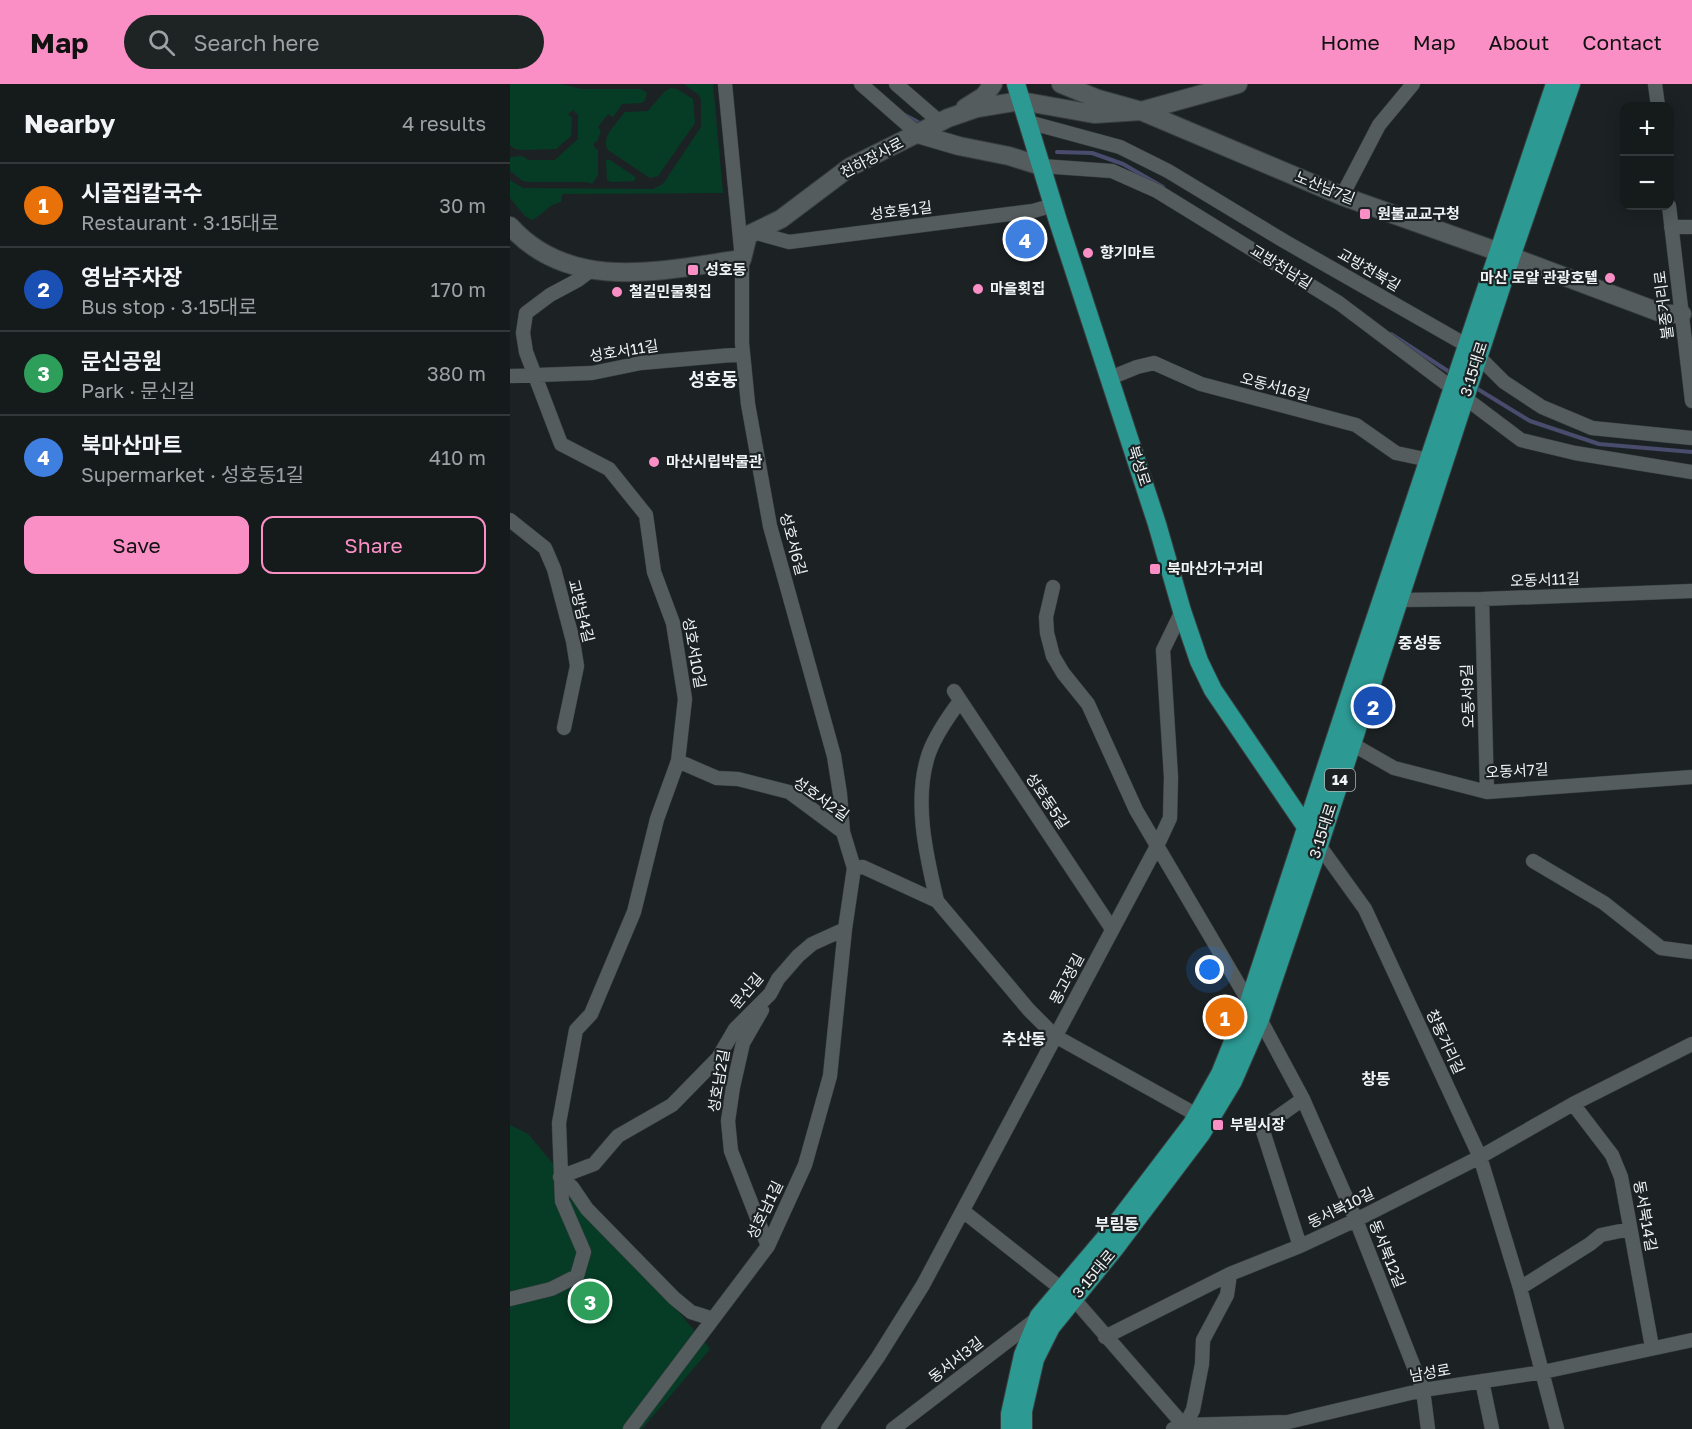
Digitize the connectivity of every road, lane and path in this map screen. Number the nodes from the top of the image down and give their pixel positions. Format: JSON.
{"nodes":[{"id":1,"x":725,"y":84,"type":"edge"},
{"id":2,"x":861,"y":84,"type":"edge"},
{"id":3,"x":897,"y":84,"type":"edge"},
{"id":4,"x":993,"y":84,"type":"edge"},
{"id":5,"x":1061,"y":84,"type":"edge"},
{"id":6,"x":1238,"y":84,"type":"edge"},
{"id":7,"x":1413,"y":84,"type":"edge"},
{"id":8,"x":1555,"y":84,"type":"edge"},
{"id":9,"x":1571,"y":84,"type":"edge"},
{"id":10,"x":1655,"y":84,"type":"edge"},
{"id":11,"x":1019,"y":93,"type":"edge"},
{"id":12,"x":1657,"y":102,"type":"edge"},
{"id":13,"x":1141,"y":111,"type":"junction"},
{"id":14,"x":945,"y":121,"type":"junction"},
{"id":15,"x":1028,"y":122,"type":"junction"},
{"id":16,"x":918,"y":134,"type":"junction"},
{"id":17,"x":1041,"y":166,"type":"junction"},
{"id":18,"x":1342,"y":196,"type":"junction"},
{"id":19,"x":1054,"y":205,"type":"junction"},
{"id":20,"x":1669,"y":210,"type":"edge"},
{"id":21,"x":510,"y":226,"type":"edge"},
{"id":22,"x":1671,"y":227,"type":"junction"},
{"id":23,"x":1692,"y":227,"type":"edge"},
{"id":24,"x":753,"y":232,"type":"junction"},
{"id":25,"x":1505,"y":254,"type":"junction"},
{"id":26,"x":742,"y":259,"type":"junction"},
{"id":27,"x":590,"y":271,"type":"junction"},
{"id":28,"x":1682,"y":314,"type":"junction"},
{"id":29,"x":1473,"y":352,"type":"junction"},
{"id":30,"x":743,"y":354,"type":"junction"},
{"id":31,"x":534,"y":374,"type":"junction"},
{"id":32,"x":510,"y":376,"type":"edge"},
{"id":33,"x":1110,"y":378,"type":"junction"},
{"id":34,"x":1459,"y":393,"type":"junction"},
{"id":35,"x":1692,"y":401,"type":"edge"},
{"id":36,"x":1692,"y":438,"type":"edge"},
{"id":37,"x":1429,"y":460,"type":"junction"},
{"id":38,"x":1692,"y":472,"type":"edge"},
{"id":39,"x":510,"y":520,"type":"edge"},
{"id":40,"x":1053,"y":587,"type":"dead end"},
{"id":41,"x":1692,"y":591,"type":"edge"},
{"id":42,"x":1482,"y":599,"type":"junction"},
{"id":43,"x":1399,"y":600,"type":"junction"},
{"id":44,"x":1182,"y":611,"type":"junction"},
{"id":45,"x":564,"y":728,"type":"dead end"},
{"id":46,"x":1352,"y":744,"type":"junction"},
{"id":47,"x":678,"y":761,"type":"junction"},
{"id":48,"x":1692,"y":777,"type":"edge"},
{"id":49,"x":1488,"y":792,"type":"junction"},
{"id":50,"x":1306,"y":827,"type":"junction"},
{"id":51,"x":843,"y":832,"type":"junction"},
{"id":52,"x":1319,"y":844,"type":"junction"},
{"id":53,"x":1157,"y":846,"type":"junction"},
{"id":54,"x":1533,"y":861,"type":"dead end"},
{"id":55,"x":854,"y":868,"type":"junction"},
{"id":56,"x":937,"y":901,"type":"junction"},
{"id":57,"x":845,"y":929,"type":"junction"},
{"id":58,"x":1112,"y":929,"type":"junction"},
{"id":59,"x":1692,"y":952,"type":"edge"},
{"id":60,"x":770,"y":994,"type":"junction"},
{"id":61,"x":1249,"y":1002,"type":"junction"},
{"id":62,"x":1260,"y":1019,"type":"junction"},
{"id":63,"x":1055,"y":1036,"type":"junction"},
{"id":64,"x":1692,"y":1044,"type":"edge"},
{"id":65,"x":1303,"y":1099,"type":"junction"},
{"id":66,"x":1573,"y":1104,"type":"junction"},
{"id":67,"x":1197,"y":1115,"type":"junction"},
{"id":68,"x":1480,"y":1157,"type":"junction"},
{"id":69,"x":560,"y":1178,"type":"junction"},
{"id":70,"x":963,"y":1211,"type":"junction"},
{"id":71,"x":1356,"y":1220,"type":"junction"},
{"id":72,"x":1630,"y":1229,"type":"junction"},
{"id":73,"x":768,"y":1246,"type":"junction"},
{"id":74,"x":1300,"y":1246,"type":"junction"},
{"id":75,"x":1230,"y":1274,"type":"junction"},
{"id":76,"x":1520,"y":1288,"type":"junction"},
{"id":77,"x":1068,"y":1293,"type":"junction"},
{"id":78,"x":510,"y":1299,"type":"edge"},
{"id":79,"x":1039,"y":1316,"type":"junction"},
{"id":80,"x":713,"y":1319,"type":"junction"},
{"id":81,"x":1105,"y":1336,"type":"junction"},
{"id":82,"x":1692,"y":1340,"type":"edge"},
{"id":83,"x":1652,"y":1347,"type":"junction"},
{"id":84,"x":1543,"y":1372,"type":"junction"},
{"id":85,"x":1482,"y":1381,"type":"junction"},
{"id":86,"x":1423,"y":1390,"type":"junction"},
{"id":87,"x":1182,"y":1428,"type":"edge"},
{"id":88,"x":630,"y":1429,"type":"edge"},
{"id":89,"x":828,"y":1429,"type":"edge"},
{"id":90,"x":893,"y":1429,"type":"edge"},
{"id":91,"x":1010,"y":1429,"type":"edge"},
{"id":92,"x":1023,"y":1429,"type":"edge"},
{"id":93,"x":1428,"y":1429,"type":"edge"},
{"id":94,"x":1492,"y":1429,"type":"edge"},
{"id":95,"x":1557,"y":1429,"type":"edge"}],
"edges":[{"from":1,"to":26,"type":"street","name":"성호서6길"},
{"from":2,"to":16,"type":"street","name":"교방천남길"},
{"from":3,"to":14,"type":"street"},
{"from":4,"to":14,"type":"main road"},
{"from":5,"to":13,"type":"main road","name":"노산남7길"},
{"from":6,"to":13,"type":"main road","name":"천하장사로"},
{"from":7,"to":18,"type":"street"},
{"from":8,"to":25,"type":"main road","name":"3·15대로","number":"14"},
{"from":9,"to":25,"type":"main road","name":"3·15대로","number":"14"},
{"from":10,"to":12,"type":"street"},
{"from":11,"to":13,"type":"main road","name":"천하장사로"},
{"from":11,"to":14,"type":"main road","name":"천하장사로"},
{"from":11,"to":15,"type":"main road","name":"북성로"},
{"from":13,"to":18,"type":"main road","name":"노산남7길"},
{"from":14,"to":16,"type":"main road","name":"천하장사로"},
{"from":15,"to":17,"type":"main road","name":"북성로"},
{"from":15,"to":29,"type":"street","name":"교방천북길"},
{"from":16,"to":17,"type":"main road","name":"교방천남길"},
{"from":16,"to":24,"type":"main road","name":"천하장사로"},
{"from":17,"to":19,"type":"main road","name":"북성로"},
{"from":17,"to":34,"type":"street","name":"교방천남길"},
{"from":18,"to":25,"type":"main road","name":"노산남7길"},
{"from":19,"to":24,"type":"street","name":"성호동1길"},
{"from":19,"to":33,"type":"main road","name":"북성로"},
{"from":20,"to":22,"type":"street","name":"불종거리로"},
{"from":21,"to":27,"type":"main road"},
{"from":22,"to":23,"type":"street"},
{"from":22,"to":28,"type":"street","name":"불종거리로"},
{"from":24,"to":26,"type":"main road"},
{"from":25,"to":28,"type":"main road","name":"노산남7길"},
{"from":25,"to":29,"type":"main road","name":"3·15대로","number":"14"},
{"from":26,"to":27,"type":"main road"},
{"from":26,"to":30,"type":"street","name":"성호서6길"},
{"from":27,"to":31,"type":"street","name":"성호서10길"},
{"from":28,"to":35,"type":"street","name":"불종거리로"},
{"from":29,"to":34,"type":"main road","name":"3·15대로","number":"14"},
{"from":29,"to":36,"type":"street","name":"교방천북길"},
{"from":30,"to":31,"type":"street","name":"성호서11길"},
{"from":30,"to":51,"type":"street","name":"성호서6길"},
{"from":31,"to":32,"type":"street","name":"성호서11길"},
{"from":31,"to":47,"type":"street","name":"성호서10길"},
{"from":33,"to":37,"type":"street","name":"오동서16길"},
{"from":33,"to":44,"type":"main road","name":"북성로"},
{"from":34,"to":37,"type":"main road","name":"3·15대로","number":"14"},
{"from":34,"to":38,"type":"street","name":"교방천남길"},
{"from":34,"to":43,"type":"main road","name":"3·15대로","number":"14"},
{"from":37,"to":50,"type":"main road","name":"3·15대로","number":"14"},
{"from":39,"to":45,"type":"street","name":"교방남4길"},
{"from":40,"to":53,"type":"street"},
{"from":41,"to":42,"type":"street","name":"오동서11길"},
{"from":42,"to":43,"type":"street","name":"오동서11길"},
{"from":42,"to":49,"type":"street","name":"오동서9길"},
{"from":43,"to":46,"type":"main road","name":"3·15대로","number":"14"},
{"from":44,"to":50,"type":"main road","name":"북성로"},
{"from":44,"to":53,"type":"street","name":"몽고정길"},
{"from":46,"to":49,"type":"street","name":"오동서7길"},
{"from":46,"to":52,"type":"main road","name":"3·15대로","number":"14"},
{"from":47,"to":51,"type":"street","name":"성호서2길"},
{"from":47,"to":69,"type":"street","name":"성호서10길"},
{"from":48,"to":49,"type":"street","name":"오동서7길"},
{"from":50,"to":52,"type":"street","name":"창동거리길"},
{"from":50,"to":61,"type":"main road","name":"3·15대로","number":"14"},
{"from":51,"to":55,"type":"street","name":"성호서2길"},
{"from":52,"to":62,"type":"main road","name":"3·15대로","number":"14"},
{"from":52,"to":68,"type":"street","name":"창동거리길"},
{"from":53,"to":58,"type":"street","name":"몽고정길"},
{"from":53,"to":61,"type":"street"},
{"from":54,"to":59,"type":"street"},
{"from":55,"to":56,"type":"street"},
{"from":55,"to":57,"type":"street"},
{"from":56,"to":58,"type":"street","name":"성호동5길"},
{"from":56,"to":63,"type":"street"},
{"from":57,"to":60,"type":"street","name":"문신길"},
{"from":57,"to":73,"type":"street","name":"성호남1길"},
{"from":58,"to":63,"type":"street","name":"몽고정길"},
{"from":60,"to":69,"type":"street","name":"문신길"},
{"from":60,"to":73,"type":"street","name":"성호남2길"},
{"from":61,"to":67,"type":"main road","name":"3·15대로","number":"14"},
{"from":62,"to":65,"type":"street","name":"동서북12길"},
{"from":62,"to":77,"type":"main road","name":"3·15대로","number":"14"},
{"from":63,"to":67,"type":"street"},
{"from":63,"to":70,"type":"street","name":"몽고정길"},
{"from":64,"to":66,"type":"street","name":"동서북10길"},
{"from":65,"to":71,"type":"street","name":"동서북12길"},
{"from":65,"to":74,"type":"street"},
{"from":66,"to":68,"type":"street","name":"동서북10길"},
{"from":66,"to":72,"type":"street","name":"동서북14길"},
{"from":67,"to":77,"type":"main road","name":"3·15대로","number":"14"},
{"from":68,"to":71,"type":"street","name":"동서북10길"},
{"from":68,"to":76,"type":"street","name":"창동거리길"},
{"from":69,"to":78,"type":"street"},
{"from":69,"to":80,"type":"street"},
{"from":70,"to":77,"type":"street"},
{"from":70,"to":89,"type":"street","name":"몽고정길"},
{"from":71,"to":74,"type":"street","name":"동서북10길"},
{"from":71,"to":86,"type":"street","name":"동서북12길"},
{"from":72,"to":76,"type":"street"},
{"from":72,"to":83,"type":"street","name":"동서북14길"},
{"from":73,"to":80,"type":"street","name":"성호남1길"},
{"from":74,"to":75,"type":"street","name":"동서북10길"},
{"from":75,"to":81,"type":"street","name":"동서북10길"},
{"from":75,"to":87,"type":"street"},
{"from":76,"to":84,"type":"street","name":"창동거리길"},
{"from":77,"to":79,"type":"main road","name":"3·15대로","number":"14"},
{"from":77,"to":81,"type":"street"},
{"from":77,"to":92,"type":"main road","name":"3·15대로","number":"14"},
{"from":79,"to":90,"type":"street","name":"동서서3길"},
{"from":79,"to":91,"type":"main road","name":"3·15대로","number":"14"},
{"from":80,"to":88,"type":"street","name":"성호남1길"},
{"from":81,"to":87,"type":"street"},
{"from":82,"to":83,"type":"street","name":"남성로"},
{"from":83,"to":84,"type":"street","name":"남성로"},
{"from":84,"to":85,"type":"street","name":"남성로"},
{"from":84,"to":95,"type":"street","name":"창동거리길"},
{"from":85,"to":86,"type":"street","name":"남성로"},
{"from":85,"to":94,"type":"street"},
{"from":86,"to":87,"type":"street","name":"남성로"},
{"from":86,"to":93,"type":"street","name":"동서북12길"}]}
